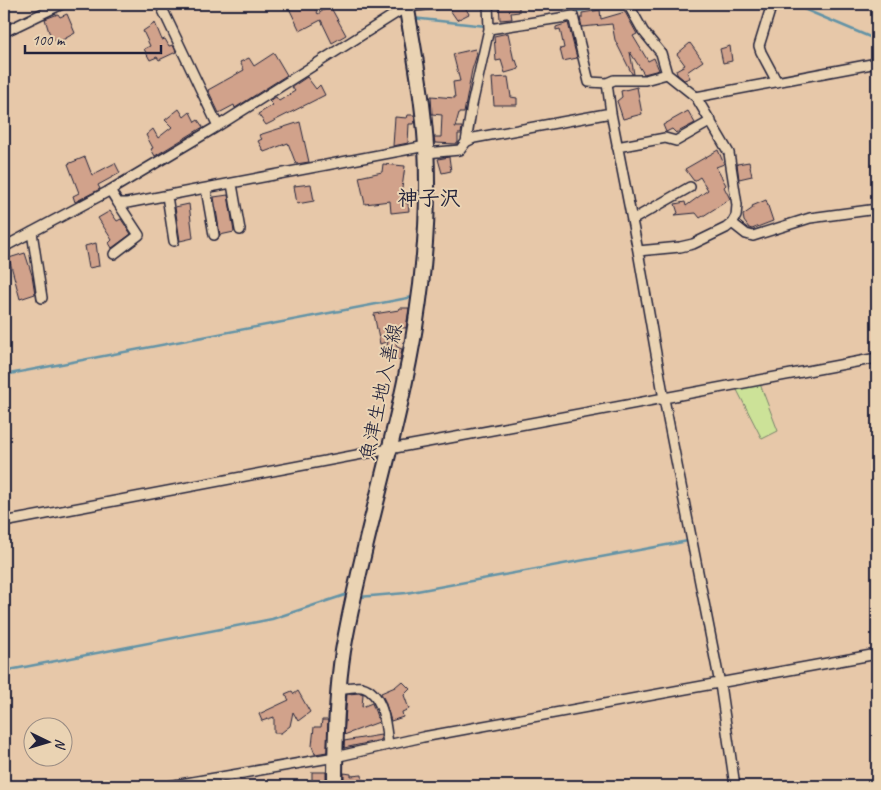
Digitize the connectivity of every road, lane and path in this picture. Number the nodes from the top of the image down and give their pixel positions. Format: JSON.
{"nodes":[{"id":1,"x":62,"y":4,"type":"edge"},
{"id":2,"x":160,"y":4,"type":"edge"},
{"id":3,"x":436,"y":4,"type":"edge"},
{"id":4,"x":488,"y":4,"type":"edge"},
{"id":5,"x":628,"y":4,"type":"edge"},
{"id":6,"x":772,"y":4,"type":"edge"},
{"id":7,"x":406,"y":5,"type":"edge"},
{"id":8,"x":489,"y":29,"type":"junction"},
{"id":9,"x":4,"y":32,"type":"edge"},
{"id":10,"x":877,"y":63,"type":"edge"},
{"id":11,"x":667,"y":74,"type":"junction"},
{"id":12,"x":777,"y":82,"type":"junction"},
{"id":13,"x":607,"y":83,"type":"junction"},
{"id":14,"x":696,"y":97,"type":"junction"},
{"id":15,"x":611,"y":113,"type":"junction"},
{"id":16,"x":711,"y":121,"type":"junction"},
{"id":17,"x":218,"y":126,"type":"junction"},
{"id":18,"x":466,"y":142,"type":"junction"},
{"id":19,"x":618,"y":147,"type":"junction"},
{"id":20,"x":426,"y":150,"type":"junction"},
{"id":21,"x":232,"y":184,"type":"junction"},
{"id":22,"x":690,"y":187,"type":"dead end"},
{"id":23,"x":206,"y":189,"type":"junction"},
{"id":24,"x":110,"y":190,"type":"junction"},
{"id":25,"x":167,"y":196,"type":"junction"},
{"id":26,"x":118,"y":203,"type":"junction"},
{"id":27,"x":877,"y":209,"type":"edge"},
{"id":28,"x":632,"y":220,"type":"junction"},
{"id":29,"x":732,"y":223,"type":"junction"},
{"id":30,"x":240,"y":230,"type":"dead end"},
{"id":31,"x":32,"y":232,"type":"junction"},
{"id":32,"x":214,"y":235,"type":"dead end"},
{"id":33,"x":174,"y":241,"type":"dead end"},
{"id":34,"x":4,"y":247,"type":"edge"},
{"id":35,"x":638,"y":251,"type":"junction"},
{"id":36,"x":114,"y":254,"type":"dead end"},
{"id":37,"x":42,"y":298,"type":"dead end"},
{"id":38,"x":877,"y":358,"type":"edge"},
{"id":39,"x":664,"y":399,"type":"junction"},
{"id":40,"x":390,"y":449,"type":"junction"},
{"id":41,"x":4,"y":522,"type":"edge"},
{"id":42,"x":877,"y":654,"type":"edge"},
{"id":43,"x":720,"y":684,"type":"junction"},
{"id":44,"x":338,"y":689,"type":"junction"},
{"id":45,"x":388,"y":745,"type":"junction"},
{"id":46,"x":335,"y":757,"type":"junction"},
{"id":47,"x":169,"y":786,"type":"edge"},
{"id":48,"x":335,"y":786,"type":"edge"},
{"id":49,"x":736,"y":786,"type":"edge"}],
"edges":[{"from":1,"to":9,"type":"street"},
{"from":2,"to":17,"type":"street"},
{"from":3,"to":7,"type":"street"},
{"from":4,"to":8,"type":"street"},
{"from":5,"to":11,"type":"street"},
{"from":6,"to":12,"type":"street"},
{"from":7,"to":17,"type":"street"},
{"from":7,"to":20,"type":"main road","name":"魚津生地入善線"},
{"from":8,"to":13,"type":"street"},
{"from":8,"to":18,"type":"street"},
{"from":10,"to":12,"type":"street"},
{"from":11,"to":13,"type":"street"},
{"from":11,"to":14,"type":"street"},
{"from":12,"to":14,"type":"street"},
{"from":13,"to":15,"type":"street"},
{"from":14,"to":16,"type":"street"},
{"from":15,"to":18,"type":"street"},
{"from":15,"to":19,"type":"street"},
{"from":16,"to":19,"type":"street"},
{"from":16,"to":29,"type":"street"},
{"from":17,"to":24,"type":"street"},
{"from":18,"to":20,"type":"street"},
{"from":19,"to":28,"type":"street"},
{"from":20,"to":21,"type":"street"},
{"from":20,"to":40,"type":"main road","name":"魚津生地入善線"},
{"from":21,"to":23,"type":"street"},
{"from":21,"to":30,"type":"street"},
{"from":22,"to":28,"type":"street"},
{"from":23,"to":25,"type":"street"},
{"from":23,"to":32,"type":"street"},
{"from":24,"to":26,"type":"street"},
{"from":24,"to":31,"type":"street"},
{"from":25,"to":26,"type":"street"},
{"from":25,"to":33,"type":"street"},
{"from":26,"to":36,"type":"street"},
{"from":27,"to":29,"type":"street"},
{"from":28,"to":35,"type":"street"},
{"from":29,"to":35,"type":"street"},
{"from":31,"to":34,"type":"street"},
{"from":31,"to":37,"type":"street"},
{"from":35,"to":39,"type":"street"},
{"from":38,"to":39,"type":"street"},
{"from":39,"to":40,"type":"street"},
{"from":39,"to":43,"type":"street"},
{"from":40,"to":41,"type":"street"},
{"from":40,"to":44,"type":"main road","name":"魚津生地入善線"},
{"from":42,"to":43,"type":"street"},
{"from":43,"to":45,"type":"street"},
{"from":43,"to":49,"type":"street"},
{"from":44,"to":45,"type":"street"},
{"from":44,"to":46,"type":"main road","name":"魚津生地入善線"},
{"from":45,"to":46,"type":"street"},
{"from":46,"to":47,"type":"street"},
{"from":46,"to":48,"type":"main road","name":"魚津生地入善線"}]}
